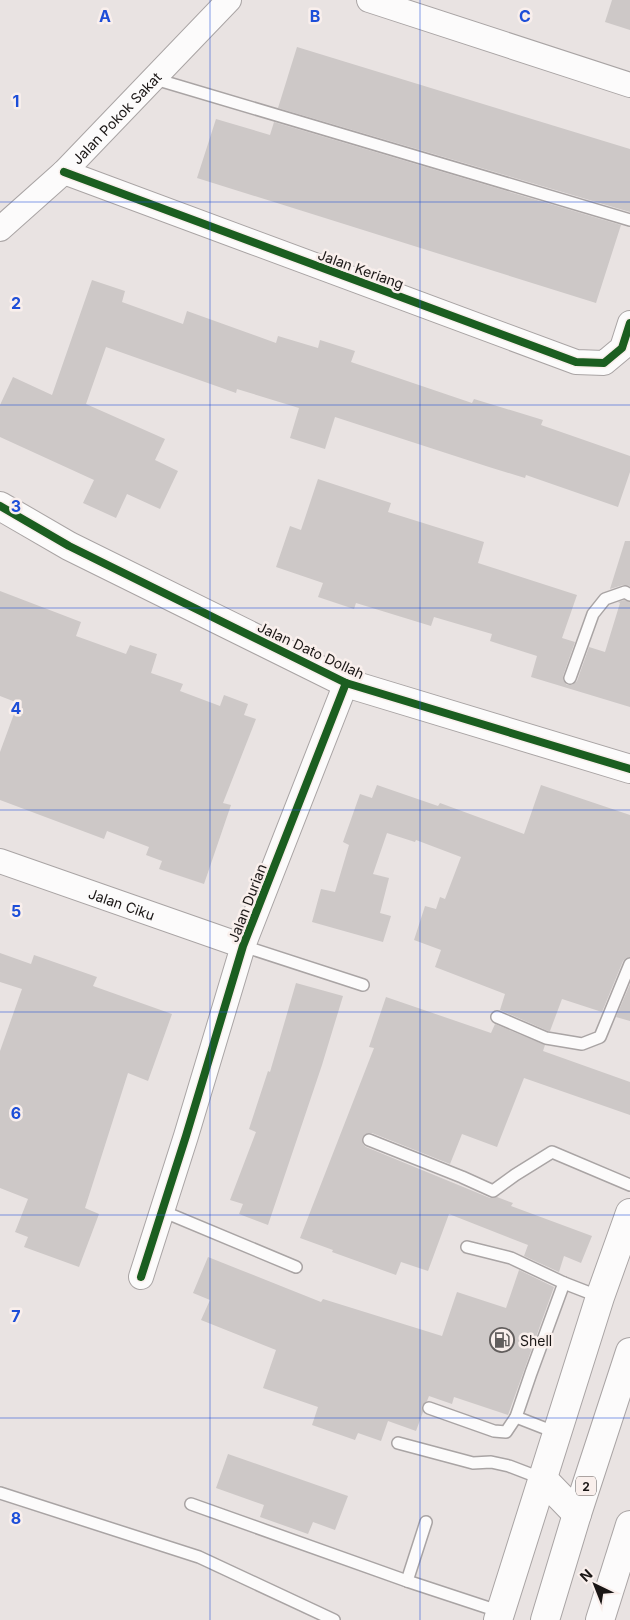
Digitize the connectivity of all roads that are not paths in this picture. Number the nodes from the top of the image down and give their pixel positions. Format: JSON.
{"nodes":[{"id":1,"x":229,"y":0,"type":"edge"},
{"id":2,"x":369,"y":0,"type":"edge"},
{"id":3,"x":155,"y":79,"type":"junction"},
{"id":4,"x":630,"y":85,"type":"edge"},
{"id":5,"x":64,"y":172,"type":"junction"},
{"id":6,"x":630,"y":220,"type":"edge"},
{"id":7,"x":0,"y":229,"type":"edge"},
{"id":8,"x":630,"y":323,"type":"edge"},
{"id":9,"x":0,"y":506,"type":"edge"},
{"id":10,"x":630,"y":595,"type":"edge"},
{"id":11,"x":570,"y":678,"type":"dead end"},
{"id":12,"x":346,"y":683,"type":"junction"},
{"id":13,"x":630,"y":769,"type":"edge"},
{"id":14,"x":0,"y":861,"type":"edge"},
{"id":15,"x":243,"y":946,"type":"junction"},
{"id":16,"x":630,"y":964,"type":"edge"},
{"id":17,"x":363,"y":985,"type":"dead end"},
{"id":18,"x":497,"y":1017,"type":"dead end"},
{"id":19,"x":369,"y":1140,"type":"dead end"},
{"id":20,"x":630,"y":1185,"type":"edge"},
{"id":21,"x":162,"y":1211,"type":"junction"},
{"id":22,"x":630,"y":1213,"type":"edge"},
{"id":23,"x":467,"y":1247,"type":"dead end"},
{"id":24,"x":296,"y":1267,"type":"dead end"},
{"id":25,"x":141,"y":1277,"type":"dead end"},
{"id":26,"x":564,"y":1283,"type":"junction"},
{"id":27,"x":600,"y":1297,"type":"junction"},
{"id":28,"x":630,"y":1352,"type":"edge"},
{"id":29,"x":429,"y":1408,"type":"dead end"},
{"id":30,"x":516,"y":1417,"type":"junction"},
{"id":31,"x":557,"y":1433,"type":"junction"},
{"id":32,"x":398,"y":1443,"type":"dead end"},
{"id":33,"x":543,"y":1480,"type":"junction"},
{"id":34,"x":0,"y":1493,"type":"edge"},
{"id":35,"x":191,"y":1504,"type":"dead end"},
{"id":36,"x":577,"y":1514,"type":"junction"},
{"id":37,"x":426,"y":1522,"type":"dead end"},
{"id":38,"x":630,"y":1525,"type":"edge"},
{"id":39,"x":407,"y":1581,"type":"junction"},
{"id":40,"x":500,"y":1616,"type":"edge"},
{"id":41,"x":334,"y":1620,"type":"edge"},
{"id":42,"x":545,"y":1620,"type":"edge"},
{"id":43,"x":600,"y":1620,"type":"edge"}],
"edges":[{"from":1,"to":3,"type":"street","name":"Jalan Pokok Sakat"},
{"from":2,"to":4,"type":"street"},
{"from":3,"to":5,"type":"street","name":"Jalan Pokok Sakat"},
{"from":3,"to":6,"type":"lane"},
{"from":5,"to":7,"type":"street","name":"Jalan Pokok Sakat"},
{"from":5,"to":8,"type":"street","name":"Jalan Keriang"},
{"from":9,"to":12,"type":"main road","name":"Jalan Dato Dollah"},
{"from":10,"to":11,"type":"lane"},
{"from":12,"to":13,"type":"main road","name":"Jalan Dato Dollah"},
{"from":12,"to":15,"type":"street","name":"Jalan Durian"},
{"from":14,"to":15,"type":"street","name":"Jalan Ciku"},
{"from":15,"to":17,"type":"lane"},
{"from":15,"to":21,"type":"street","name":"Jalan Durian"},
{"from":16,"to":18,"type":"lane"},
{"from":19,"to":20,"type":"lane"},
{"from":21,"to":24,"type":"lane"},
{"from":21,"to":25,"type":"street","name":"Jalan Durian"},
{"from":22,"to":27,"type":"main road"},
{"from":23,"to":26,"type":"lane"},
{"from":26,"to":27,"type":"lane"},
{"from":26,"to":30,"type":"lane"},
{"from":27,"to":31,"type":"main road"},
{"from":28,"to":36,"type":"main road","number":"2"},
{"from":29,"to":30,"type":"lane"},
{"from":30,"to":31,"type":"lane"},
{"from":31,"to":33,"type":"main road"},
{"from":32,"to":33,"type":"lane"},
{"from":33,"to":36,"type":"main road"},
{"from":33,"to":40,"type":"main road"},
{"from":34,"to":41,"type":"lane"},
{"from":35,"to":39,"type":"lane"},
{"from":36,"to":42,"type":"main road","number":"2"},
{"from":37,"to":39,"type":"lane"},
{"from":38,"to":43,"type":"main road"},
{"from":39,"to":40,"type":"lane"}]}
